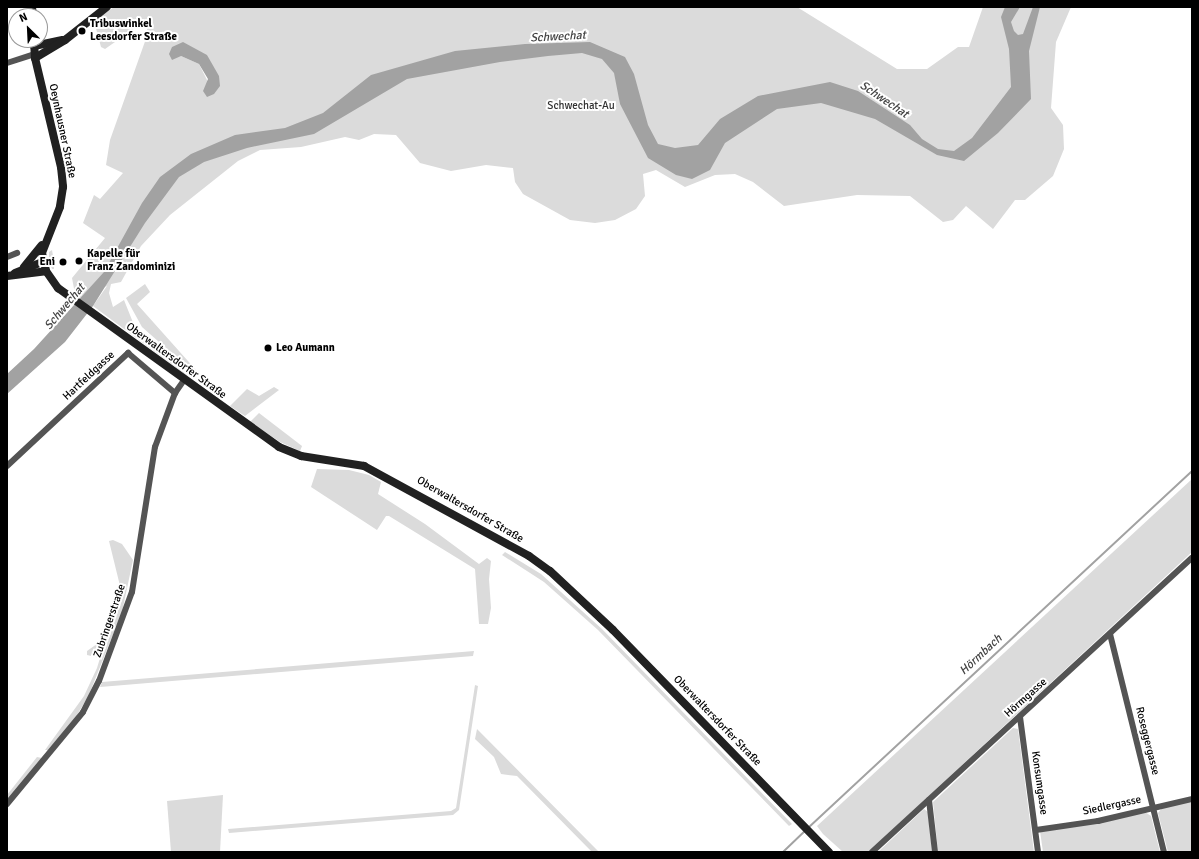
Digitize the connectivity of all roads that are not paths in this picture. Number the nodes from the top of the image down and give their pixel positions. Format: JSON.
{"nodes":[{"id":1,"x":107,"y":7,"type":"edge"},
{"id":2,"x":65,"y":40,"type":"junction"},
{"id":3,"x":34,"y":49,"type":"edge"},
{"id":4,"x":7,"y":63,"type":"edge"},
{"id":5,"x":45,"y":241,"type":"junction"},
{"id":6,"x":17,"y":253,"type":"dead end"},
{"id":7,"x":7,"y":257,"type":"edge"},
{"id":8,"x":42,"y":262,"type":"junction"},
{"id":9,"x":24,"y":268,"type":"junction"},
{"id":10,"x":46,"y":271,"type":"junction"},
{"id":11,"x":9,"y":276,"type":"edge"},
{"id":12,"x":184,"y":380,"type":"junction"},
{"id":13,"x":175,"y":393,"type":"junction"},
{"id":14,"x":7,"y":466,"type":"edge"},
{"id":15,"x":1192,"y":558,"type":"edge"},
{"id":16,"x":1110,"y":634,"type":"junction"},
{"id":17,"x":1020,"y":717,"type":"junction"},
{"id":18,"x":1192,"y":799,"type":"edge"},
{"id":19,"x":929,"y":800,"type":"junction"},
{"id":20,"x":7,"y":804,"type":"edge"},
{"id":21,"x":1154,"y":808,"type":"junction"},
{"id":22,"x":1036,"y":830,"type":"junction"},
{"id":23,"x":829,"y":852,"type":"edge"},
{"id":24,"x":872,"y":852,"type":"edge"},
{"id":25,"x":935,"y":852,"type":"edge"},
{"id":26,"x":1038,"y":852,"type":"edge"},
{"id":27,"x":1164,"y":852,"type":"edge"}],
"edges":[{"from":1,"to":2,"type":"street"},
{"from":2,"to":3,"type":"street"},
{"from":2,"to":3,"type":"street"},
{"from":3,"to":4,"type":"street"},
{"from":3,"to":5,"type":"street","name":"Oeynhausner Straße"},
{"from":5,"to":8,"type":"street","name":"Oeynhausner Straße"},
{"from":5,"to":9,"type":"street"},
{"from":6,"to":7,"type":"street"},
{"from":8,"to":9,"type":"street"},
{"from":8,"to":10,"type":"street"},
{"from":9,"to":11,"type":"street"},
{"from":10,"to":11,"type":"street"},
{"from":10,"to":12,"type":"street","name":"Oberwaltersdorfer Straße"},
{"from":12,"to":13,"type":"street"},
{"from":12,"to":23,"type":"street","name":"Oberwaltersdorfer Straße"},
{"from":13,"to":14,"type":"street","name":"Hartfeldgasse"},
{"from":13,"to":20,"type":"street","name":"Zubringerstraße"},
{"from":15,"to":16,"type":"street","name":"Hörmgasse"},
{"from":16,"to":17,"type":"street","name":"Hörmgasse"},
{"from":16,"to":21,"type":"street","name":"Roseggergasse"},
{"from":17,"to":19,"type":"street","name":"Hörmgasse"},
{"from":17,"to":22,"type":"street","name":"Konsumgasse"},
{"from":18,"to":21,"type":"street","name":"Siedlergasse"},
{"from":19,"to":24,"type":"street","name":"Hörmgasse"},
{"from":19,"to":25,"type":"street"},
{"from":21,"to":22,"type":"street","name":"Siedlergasse"},
{"from":21,"to":27,"type":"street","name":"Roseggergasse"},
{"from":22,"to":26,"type":"street","name":"Konsumgasse"}]}
